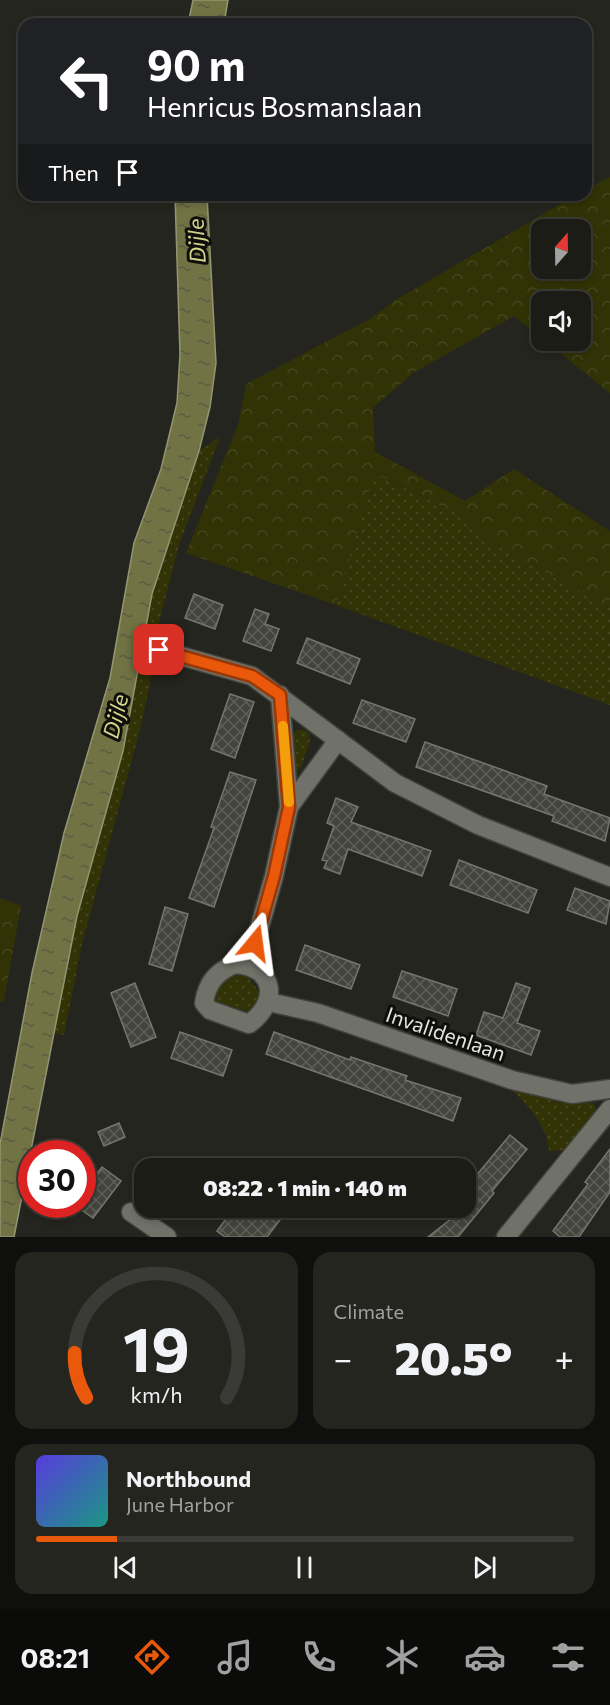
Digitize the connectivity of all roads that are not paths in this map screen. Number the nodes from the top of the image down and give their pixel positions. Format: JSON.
{"nodes":[{"id":1,"x":159,"y":650,"type":"dead end"},
{"id":2,"x":280,"y":695,"type":"junction"},
{"id":3,"x":339,"y":740,"type":"junction"},
{"id":4,"x":289,"y":807,"type":"junction"},
{"id":5,"x":610,"y":877,"type":"edge"},
{"id":6,"x":249,"y":965,"type":"junction"},
{"id":7,"x":269,"y":1002,"type":"junction"},
{"id":8,"x":610,"y":1089,"type":"edge"},
{"id":9,"x":610,"y":1108,"type":"edge"},
{"id":10,"x":131,"y":1212,"type":"dead end"},
{"id":11,"x":167,"y":1237,"type":"edge"},
{"id":12,"x":506,"y":1237,"type":"edge"}],
"edges":[{"from":1,"to":2,"type":"street"},
{"from":2,"to":3,"type":"street"},
{"from":2,"to":4,"type":"street"},
{"from":3,"to":4,"type":"street"},
{"from":3,"to":5,"type":"street"},
{"from":4,"to":6,"type":"street"},
{"from":6,"to":7,"type":"street"},
{"from":6,"to":7,"type":"street"},
{"from":7,"to":8,"type":"street","name":"Invalidenlaan"},
{"from":9,"to":12,"type":"street"},
{"from":10,"to":11,"type":"street"}]}
